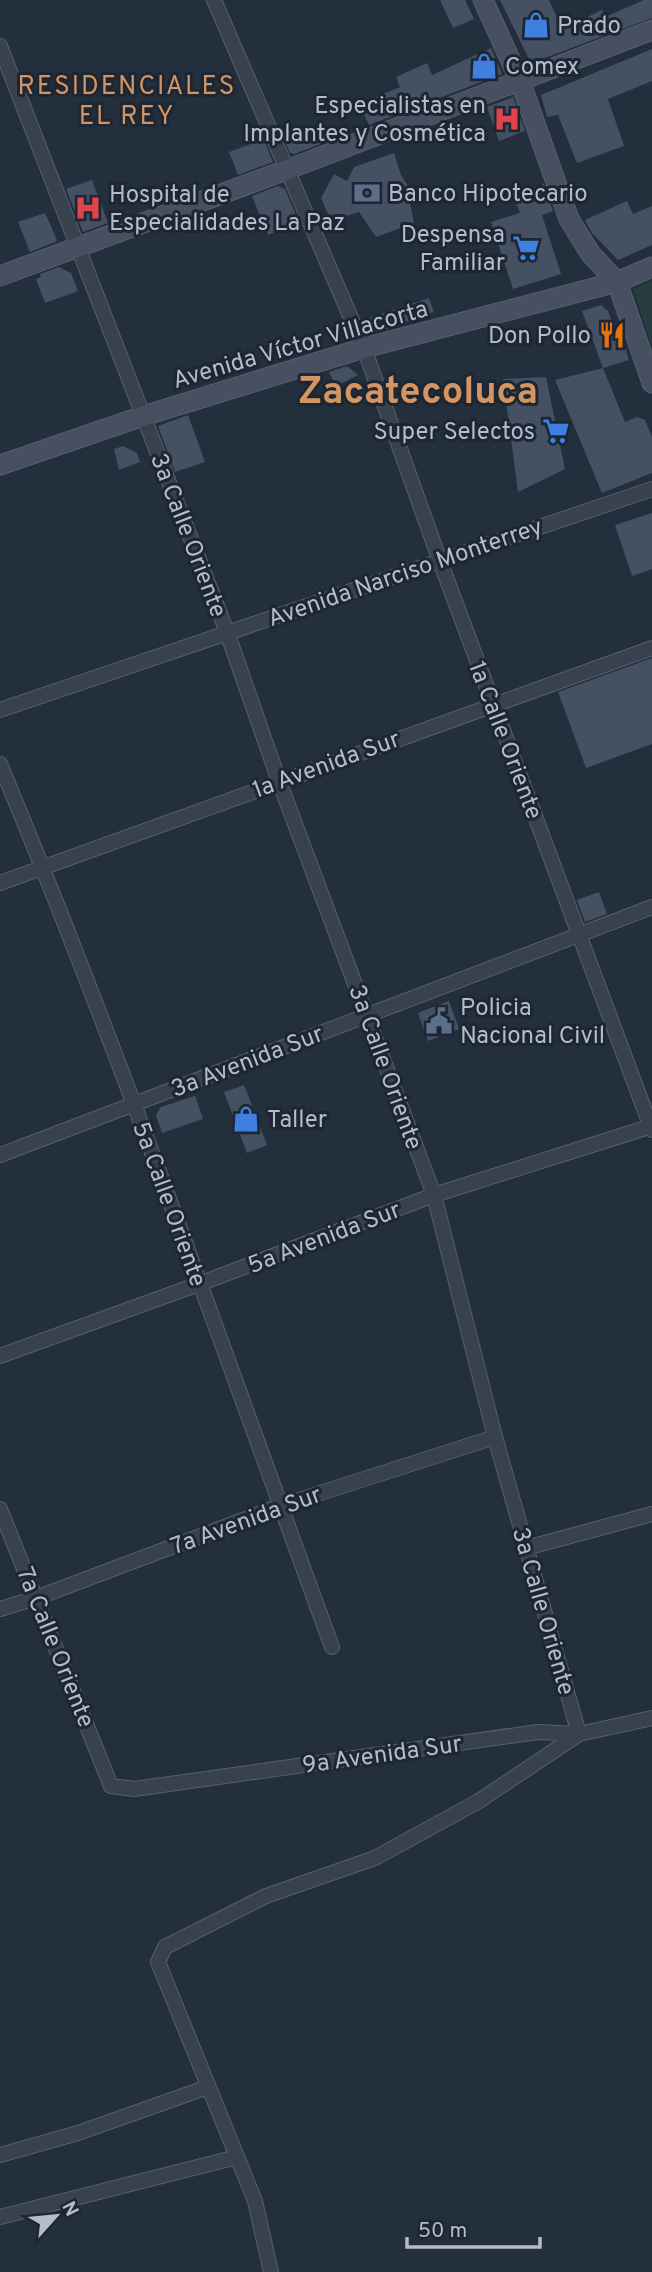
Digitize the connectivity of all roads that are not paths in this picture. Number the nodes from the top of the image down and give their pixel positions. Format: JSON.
{"nodes":[{"id":1,"x":214,"y":0,"type":"edge"},
{"id":2,"x":483,"y":0,"type":"edge"},
{"id":3,"x":652,"y":30,"type":"edge"},
{"id":4,"x":0,"y":46,"type":"edge"},
{"id":5,"x":520,"y":81,"type":"junction"},
{"id":6,"x":289,"y":169,"type":"junction"},
{"id":7,"x":77,"y":246,"type":"junction"},
{"id":8,"x":652,"y":267,"type":"edge"},
{"id":9,"x":0,"y":276,"type":"edge"},
{"id":10,"x":617,"y":282,"type":"junction"},
{"id":11,"x":364,"y":348,"type":"junction"},
{"id":12,"x":652,"y":383,"type":"edge"},
{"id":13,"x":143,"y":416,"type":"junction"},
{"id":14,"x":0,"y":466,"type":"edge"},
{"id":15,"x":652,"y":489,"type":"edge"},
{"id":16,"x":440,"y":561,"type":"junction"},
{"id":17,"x":228,"y":632,"type":"junction"},
{"id":18,"x":652,"y":648,"type":"edge"},
{"id":19,"x":492,"y":704,"type":"junction"},
{"id":20,"x":0,"y":710,"type":"edge"},
{"id":21,"x":0,"y":764,"type":"edge"},
{"id":22,"x":279,"y":781,"type":"junction"},
{"id":23,"x":43,"y":867,"type":"junction"},
{"id":24,"x":0,"y":883,"type":"edge"},
{"id":25,"x":652,"y":907,"type":"edge"},
{"id":26,"x":580,"y":935,"type":"junction"},
{"id":27,"x":367,"y":1014,"type":"junction"},
{"id":28,"x":133,"y":1104,"type":"junction"},
{"id":29,"x":652,"y":1128,"type":"edge"},
{"id":30,"x":0,"y":1155,"type":"edge"},
{"id":31,"x":434,"y":1195,"type":"junction"},
{"id":32,"x":199,"y":1284,"type":"junction"},
{"id":33,"x":0,"y":1356,"type":"edge"},
{"id":34,"x":495,"y":1437,"type":"junction"},
{"id":35,"x":280,"y":1506,"type":"junction"},
{"id":36,"x":0,"y":1509,"type":"edge"},
{"id":37,"x":652,"y":1514,"type":"edge"},
{"id":38,"x":526,"y":1548,"type":"junction"},
{"id":39,"x":36,"y":1598,"type":"junction"},
{"id":40,"x":0,"y":1609,"type":"edge"},
{"id":41,"x":332,"y":1647,"type":"dead end"},
{"id":42,"x":652,"y":1718,"type":"edge"},
{"id":43,"x":579,"y":1734,"type":"junction"},
{"id":44,"x":111,"y":1786,"type":"joint"},
{"id":45,"x":208,"y":2087,"type":"junction"},
{"id":46,"x":0,"y":2155,"type":"edge"},
{"id":47,"x":237,"y":2157,"type":"junction"},
{"id":48,"x":0,"y":2217,"type":"edge"},
{"id":49,"x":271,"y":2272,"type":"edge"}],
"edges":[{"from":1,"to":6,"type":"street","name":"1a Calle Oriente"},
{"from":2,"to":5,"type":"main road"},
{"from":3,"to":5,"type":"main road"},
{"from":4,"to":7,"type":"street","name":"3a Calle Oriente"},
{"from":5,"to":6,"type":"main road"},
{"from":5,"to":10,"type":"main road"},
{"from":6,"to":7,"type":"main road"},
{"from":6,"to":11,"type":"street","name":"1a Calle Oriente"},
{"from":7,"to":9,"type":"main road"},
{"from":7,"to":13,"type":"street","name":"3a Calle Oriente"},
{"from":8,"to":10,"type":"main road","name":"Avenida Víctor Villacorta"},
{"from":10,"to":11,"type":"main road","name":"Avenida Víctor Villacorta"},
{"from":10,"to":12,"type":"main road"},
{"from":11,"to":13,"type":"main road","name":"Avenida Víctor Villacorta"},
{"from":11,"to":16,"type":"street","name":"1a Calle Oriente"},
{"from":13,"to":14,"type":"main road","name":"Avenida Víctor Villacorta"},
{"from":13,"to":17,"type":"street","name":"3a Calle Oriente"},
{"from":15,"to":16,"type":"street","name":"Avenida Narciso Monterrey"},
{"from":16,"to":17,"type":"street","name":"Avenida Narciso Monterrey"},
{"from":16,"to":19,"type":"street","name":"1a Calle Oriente"},
{"from":17,"to":20,"type":"street","name":"Avenida Narciso Monterrey"},
{"from":17,"to":22,"type":"street","name":"3a Calle Oriente"},
{"from":18,"to":19,"type":"street","name":"1a Avenida Sur"},
{"from":19,"to":22,"type":"street","name":"1a Avenida Sur"},
{"from":19,"to":26,"type":"street","name":"1a Calle Oriente"},
{"from":21,"to":23,"type":"street","name":"5a Calle Oriente"},
{"from":22,"to":23,"type":"street","name":"1a Avenida Sur"},
{"from":22,"to":27,"type":"street","name":"3a Calle Oriente"},
{"from":23,"to":24,"type":"street","name":"1a Avenida Sur"},
{"from":23,"to":28,"type":"street","name":"5a Calle Oriente"},
{"from":25,"to":26,"type":"street","name":"3a Avenida Sur"},
{"from":26,"to":27,"type":"street","name":"3a Avenida Sur"},
{"from":26,"to":29,"type":"street","name":"1a Calle Oriente"},
{"from":27,"to":28,"type":"street","name":"3a Avenida Sur"},
{"from":27,"to":31,"type":"street","name":"3a Calle Oriente"},
{"from":28,"to":30,"type":"street","name":"3a Avenida Sur"},
{"from":28,"to":32,"type":"street","name":"5a Calle Oriente"},
{"from":29,"to":31,"type":"street","name":"5a Avenida Sur"},
{"from":31,"to":32,"type":"street","name":"5a Avenida Sur"},
{"from":31,"to":34,"type":"street","name":"3a Calle Oriente"},
{"from":32,"to":33,"type":"street","name":"5a Avenida Sur"},
{"from":32,"to":35,"type":"street","name":"5a Calle Oriente"},
{"from":34,"to":35,"type":"street","name":"7a Avenida Sur"},
{"from":34,"to":38,"type":"street","name":"3a Calle Oriente"},
{"from":35,"to":39,"type":"street","name":"7a Avenida Sur"},
{"from":35,"to":41,"type":"street","name":"5a Calle Oriente"},
{"from":36,"to":39,"type":"street","name":"7a Calle Oriente"},
{"from":37,"to":38,"type":"street"},
{"from":38,"to":43,"type":"street","name":"3a Calle Oriente"},
{"from":39,"to":40,"type":"street","name":"7a Avenida Sur"},
{"from":39,"to":44,"type":"street","name":"7a Calle Oriente"},
{"from":42,"to":43,"type":"street","name":"9a Avenida Sur"},
{"from":43,"to":44,"type":"street","name":"9a Avenida Sur"},
{"from":43,"to":45,"type":"street"},
{"from":45,"to":46,"type":"street"},
{"from":45,"to":47,"type":"street"},
{"from":47,"to":48,"type":"street"},
{"from":47,"to":49,"type":"street"}]}
